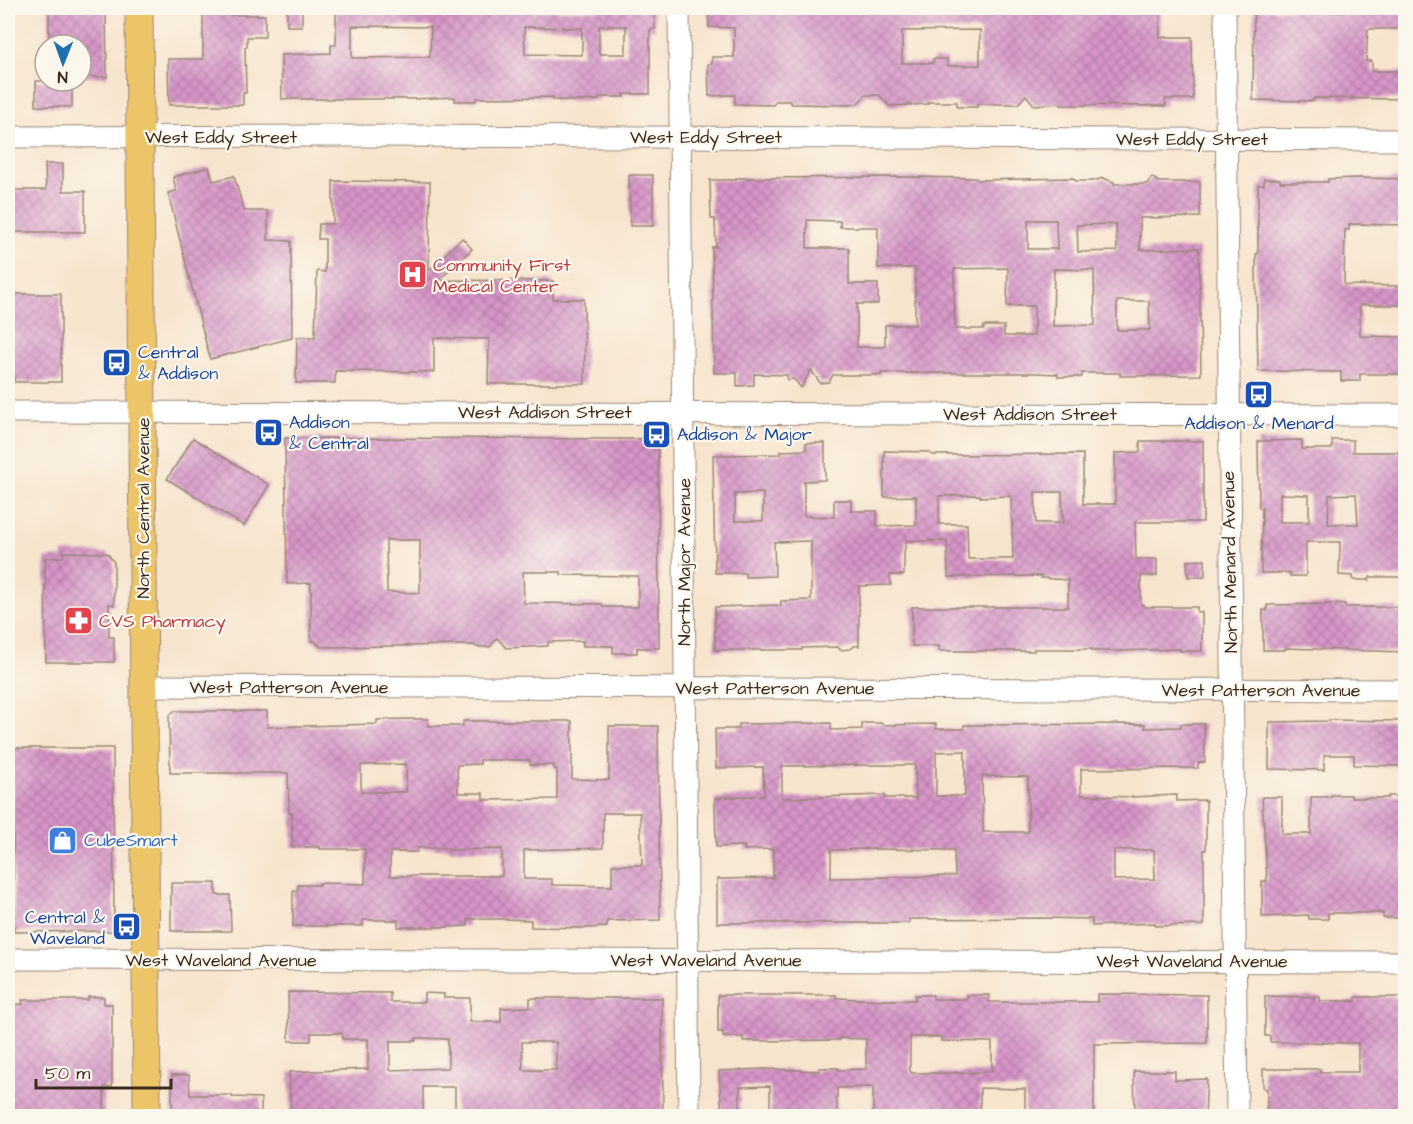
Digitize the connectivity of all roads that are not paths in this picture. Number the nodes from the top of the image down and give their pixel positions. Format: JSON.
{"nodes":[{"id":1,"x":139,"y":8,"type":"edge"},
{"id":2,"x":679,"y":8,"type":"edge"},
{"id":3,"x":1225,"y":8,"type":"edge"},
{"id":4,"x":8,"y":137,"type":"edge"},
{"id":5,"x":140,"y":137,"type":"junction"},
{"id":6,"x":680,"y":137,"type":"junction"},
{"id":7,"x":1226,"y":139,"type":"junction"},
{"id":8,"x":1406,"y":140,"type":"edge"},
{"id":9,"x":8,"y":412,"type":"edge"},
{"id":10,"x":142,"y":412,"type":"junction"},
{"id":11,"x":683,"y":412,"type":"junction"},
{"id":12,"x":1406,"y":414,"type":"edge"},
{"id":13,"x":1229,"y":415,"type":"junction"},
{"id":14,"x":144,"y":686,"type":"junction"},
{"id":15,"x":685,"y":688,"type":"junction"},
{"id":16,"x":1232,"y":689,"type":"junction"},
{"id":17,"x":1406,"y":690,"type":"edge"},
{"id":18,"x":8,"y":959,"type":"edge"},
{"id":19,"x":146,"y":960,"type":"junction"},
{"id":20,"x":687,"y":960,"type":"junction"},
{"id":21,"x":1235,"y":961,"type":"junction"},
{"id":22,"x":1406,"y":962,"type":"edge"},
{"id":23,"x":147,"y":1116,"type":"edge"},
{"id":24,"x":689,"y":1116,"type":"edge"},
{"id":25,"x":1237,"y":1116,"type":"edge"}],
"edges":[{"from":1,"to":5,"type":"main road","name":"North Central Avenue"},
{"from":2,"to":6,"type":"street","name":"North Major Avenue"},
{"from":3,"to":7,"type":"street","name":"North Menard Avenue"},
{"from":4,"to":5,"type":"street","name":"West Eddy Street"},
{"from":5,"to":6,"type":"street","name":"West Eddy Street"},
{"from":5,"to":10,"type":"main road","name":"North Central Avenue"},
{"from":6,"to":7,"type":"street","name":"West Eddy Street"},
{"from":6,"to":11,"type":"street","name":"North Major Avenue"},
{"from":7,"to":8,"type":"street","name":"West Eddy Street"},
{"from":7,"to":13,"type":"street","name":"North Menard Avenue"},
{"from":9,"to":10,"type":"street","name":"West Addison Street"},
{"from":10,"to":11,"type":"street","name":"West Addison Street"},
{"from":10,"to":14,"type":"main road","name":"North Central Avenue"},
{"from":11,"to":13,"type":"street","name":"West Addison Street"},
{"from":11,"to":15,"type":"street","name":"North Major Avenue"},
{"from":12,"to":13,"type":"street","name":"West Addison Street"},
{"from":13,"to":16,"type":"street","name":"North Menard Avenue"},
{"from":14,"to":15,"type":"street","name":"West Patterson Avenue"},
{"from":14,"to":19,"type":"main road","name":"North Central Avenue"},
{"from":15,"to":16,"type":"street","name":"West Patterson Avenue"},
{"from":15,"to":20,"type":"street","name":"North Major Avenue"},
{"from":16,"to":17,"type":"street","name":"West Patterson Avenue"},
{"from":16,"to":21,"type":"street","name":"North Menard Avenue"},
{"from":18,"to":19,"type":"street","name":"West Waveland Avenue"},
{"from":19,"to":20,"type":"street","name":"West Waveland Avenue"},
{"from":19,"to":23,"type":"main road","name":"North Central Avenue"},
{"from":20,"to":21,"type":"street","name":"West Waveland Avenue"},
{"from":20,"to":24,"type":"street","name":"North Major Avenue"},
{"from":21,"to":22,"type":"street","name":"West Waveland Avenue"},
{"from":21,"to":25,"type":"street","name":"North Menard Avenue"}]}
